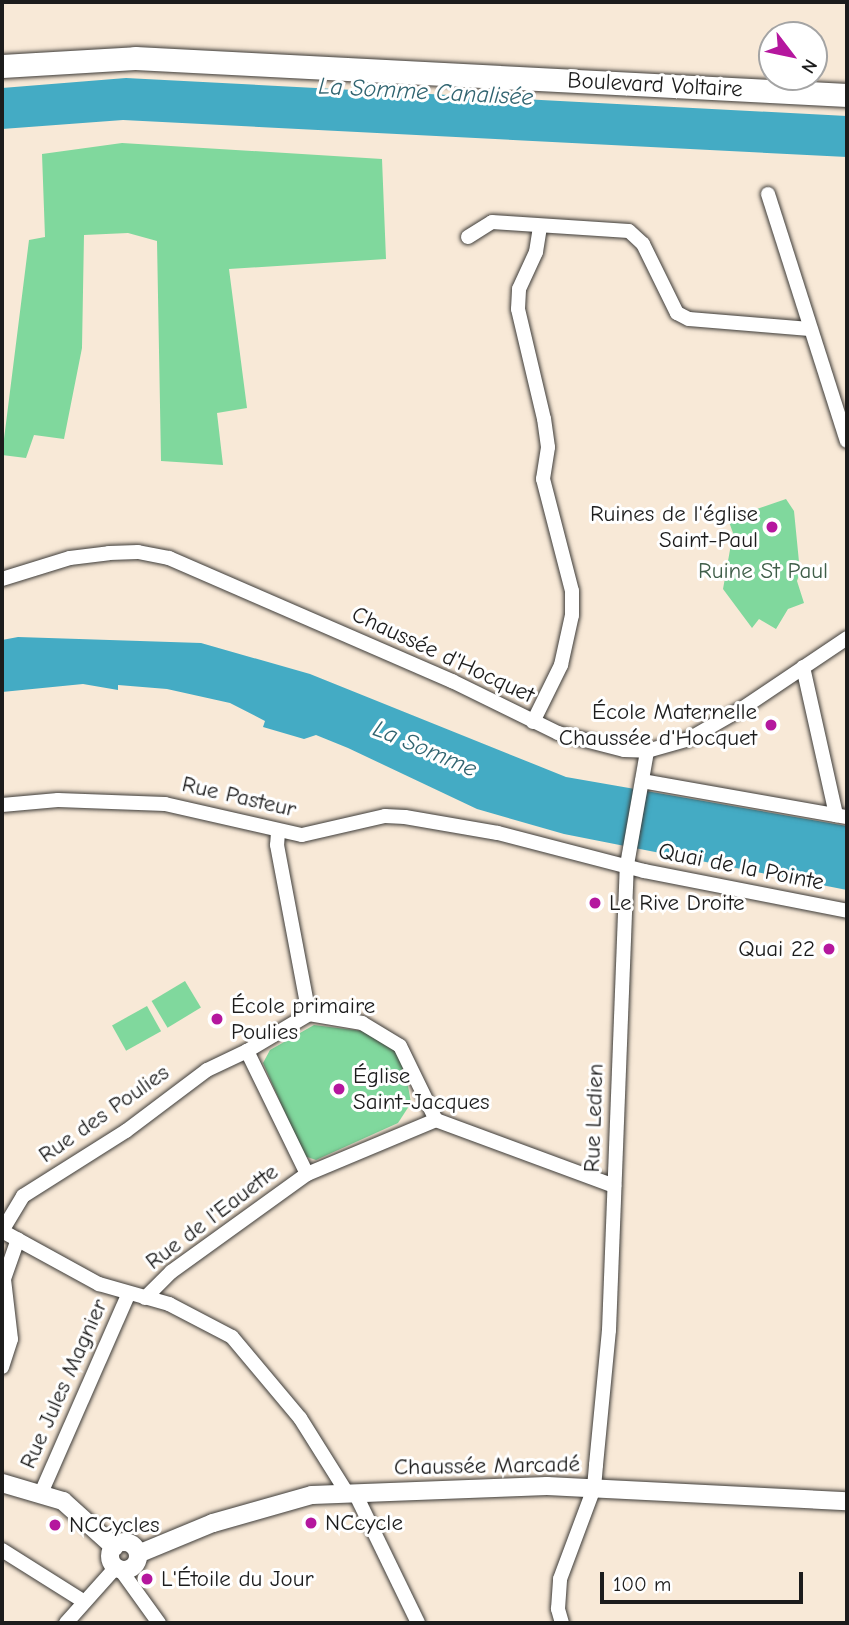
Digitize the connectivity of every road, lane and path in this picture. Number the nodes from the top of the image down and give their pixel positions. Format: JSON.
{"nodes":[{"id":1,"x":2,"y":66,"type":"edge"},
{"id":2,"x":847,"y":95,"type":"edge"},
{"id":3,"x":768,"y":194,"type":"dead end"},
{"id":4,"x":540,"y":227,"type":"junction"},
{"id":5,"x":468,"y":237,"type":"dead end"},
{"id":6,"x":810,"y":329,"type":"junction"},
{"id":7,"x":847,"y":441,"type":"edge"},
{"id":8,"x":2,"y":579,"type":"edge"},
{"id":9,"x":847,"y":638,"type":"edge"},
{"id":10,"x":803,"y":667,"type":"junction"},
{"id":11,"x":533,"y":722,"type":"junction"},
{"id":12,"x":647,"y":751,"type":"junction"},
{"id":13,"x":641,"y":785,"type":"junction"},
{"id":14,"x":2,"y":805,"type":"edge"},
{"id":15,"x":842,"y":816,"type":"edge"},
{"id":16,"x":278,"y":832,"type":"junction"},
{"id":17,"x":626,"y":865,"type":"junction"},
{"id":18,"x":847,"y":911,"type":"edge"},
{"id":19,"x":309,"y":1014,"type":"junction"},
{"id":20,"x":247,"y":1051,"type":"junction"},
{"id":21,"x":436,"y":1120,"type":"junction"},
{"id":22,"x":307,"y":1174,"type":"junction"},
{"id":23,"x":614,"y":1186,"type":"junction"},
{"id":24,"x":2,"y":1231,"type":"edge"},
{"id":25,"x":18,"y":1240,"type":"junction"},
{"id":26,"x":128,"y":1295,"type":"junction"},
{"id":27,"x":145,"y":1298,"type":"junction"},
{"id":28,"x":2,"y":1367,"type":"edge"},
{"id":29,"x":2,"y":1483,"type":"edge"},
{"id":30,"x":594,"y":1488,"type":"junction"},
{"id":31,"x":42,"y":1491,"type":"junction"},
{"id":32,"x":351,"y":1493,"type":"junction"},
{"id":33,"x":847,"y":1501,"type":"edge"},
{"id":34,"x":114,"y":1547,"type":"junction"},
{"id":35,"x":2,"y":1550,"type":"edge"},
{"id":36,"x":138,"y":1554,"type":"junction"},
{"id":37,"x":118,"y":1568,"type":"junction"},
{"id":38,"x":83,"y":1601,"type":"junction"},
{"id":39,"x":66,"y":1623,"type":"edge"},
{"id":40,"x":159,"y":1623,"type":"edge"},
{"id":41,"x":418,"y":1623,"type":"edge"},
{"id":42,"x":562,"y":1623,"type":"edge"}],
"edges":[{"from":1,"to":2,"type":"main road","name":"Boulevard Voltaire"},
{"from":3,"to":6,"type":"street"},
{"from":4,"to":5,"type":"street"},
{"from":4,"to":6,"type":"street"},
{"from":4,"to":11,"type":"street"},
{"from":6,"to":7,"type":"street"},
{"from":8,"to":11,"type":"street","name":"Chaussée d'Hocquet"},
{"from":9,"to":10,"type":"street","name":"Chaussée d'Hocquet"},
{"from":10,"to":12,"type":"street","name":"Chaussée d'Hocquet"},
{"from":10,"to":15,"type":"street"},
{"from":11,"to":12,"type":"street","name":"Chaussée d'Hocquet"},
{"from":12,"to":13,"type":"street","name":"Rue Ledien"},
{"from":13,"to":15,"type":"street"},
{"from":13,"to":17,"type":"street","name":"Rue Ledien"},
{"from":14,"to":16,"type":"street","name":"Rue Pasteur"},
{"from":16,"to":17,"type":"street","name":"Rue Pasteur"},
{"from":16,"to":19,"type":"street"},
{"from":17,"to":18,"type":"street","name":"Quai de la Pointe"},
{"from":17,"to":23,"type":"street","name":"Rue Ledien"},
{"from":19,"to":20,"type":"street","name":"Rue des Poulies"},
{"from":19,"to":21,"type":"street"},
{"from":20,"to":22,"type":"street"},
{"from":20,"to":24,"type":"street","name":"Rue des Poulies"},
{"from":21,"to":22,"type":"street","name":"Rue de l'Eauette"},
{"from":21,"to":23,"type":"street"},
{"from":22,"to":27,"type":"street","name":"Rue de l'Eauette"},
{"from":23,"to":30,"type":"street","name":"Rue Ledien"},
{"from":24,"to":25,"type":"street"},
{"from":25,"to":26,"type":"street"},
{"from":25,"to":28,"type":"street"},
{"from":26,"to":27,"type":"street"},
{"from":26,"to":31,"type":"street","name":"Rue Jules Magnier"},
{"from":27,"to":32,"type":"street"},
{"from":29,"to":31,"type":"street"},
{"from":30,"to":32,"type":"street","name":"Chaussée Marcadé"},
{"from":30,"to":33,"type":"street","name":"Chaussée Marcadé"},
{"from":30,"to":42,"type":"street","name":"Rue Ledien"},
{"from":31,"to":34,"type":"street"},
{"from":32,"to":36,"type":"street","name":"Chaussée Marcadé"},
{"from":32,"to":41,"type":"street"},
{"from":34,"to":36,"type":"street"},
{"from":34,"to":37,"type":"street"},
{"from":35,"to":38,"type":"street"},
{"from":36,"to":37,"type":"street"},
{"from":37,"to":38,"type":"street"},
{"from":37,"to":40,"type":"street"},
{"from":38,"to":39,"type":"street"}]}
